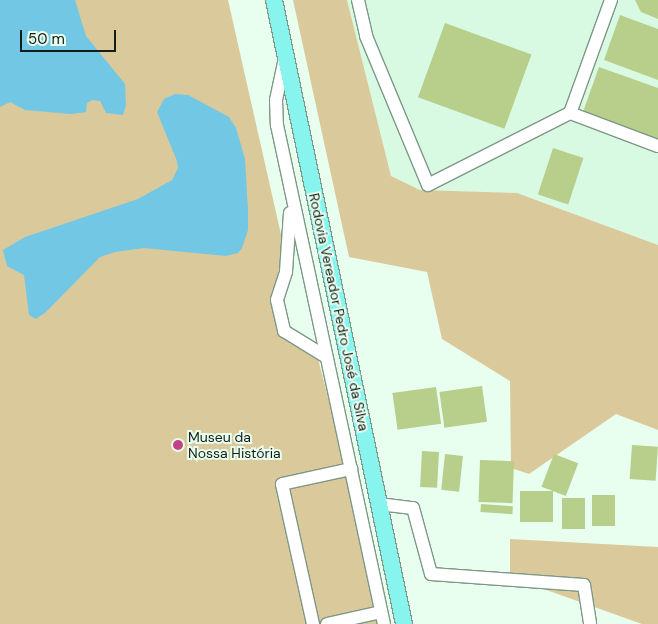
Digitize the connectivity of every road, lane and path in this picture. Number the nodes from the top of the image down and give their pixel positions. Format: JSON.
{"nodes":[{"id":1,"x":274,"y":0,"type":"edge"},
{"id":2,"x":358,"y":0,"type":"edge"},
{"id":3,"x":611,"y":0,"type":"edge"},
{"id":4,"x":285,"y":56,"type":"junction"},
{"id":5,"x":570,"y":113,"type":"junction"},
{"id":6,"x":658,"y":146,"type":"edge"},
{"id":7,"x":290,"y":201,"type":"junction"},
{"id":8,"x":325,"y":356,"type":"junction"},
{"id":9,"x":350,"y":469,"type":"junction"},
{"id":10,"x":379,"y":504,"type":"junction"},
{"id":11,"x":382,"y":618,"type":"edge"},
{"id":12,"x":314,"y":624,"type":"edge"},
{"id":13,"x":327,"y":624,"type":"edge"},
{"id":14,"x":404,"y":624,"type":"edge"},
{"id":15,"x":590,"y":624,"type":"edge"}],
"edges":[{"from":1,"to":4,"type":"main road","name":"Rodovia Vereador Pedro José da Silva"},
{"from":2,"to":5,"type":"lane"},
{"from":3,"to":5,"type":"lane"},
{"from":4,"to":7,"type":"lane"},
{"from":4,"to":10,"type":"main road","name":"Rodovia Vereador Pedro José da Silva"},
{"from":5,"to":6,"type":"lane"},
{"from":7,"to":8,"type":"lane"},
{"from":7,"to":8,"type":"lane"},
{"from":8,"to":9,"type":"lane"},
{"from":9,"to":11,"type":"lane"},
{"from":9,"to":12,"type":"lane"},
{"from":10,"to":14,"type":"main road","name":"Rodovia Vereador Pedro José da Silva"},
{"from":10,"to":15,"type":"lane"},
{"from":11,"to":13,"type":"lane"}]}
